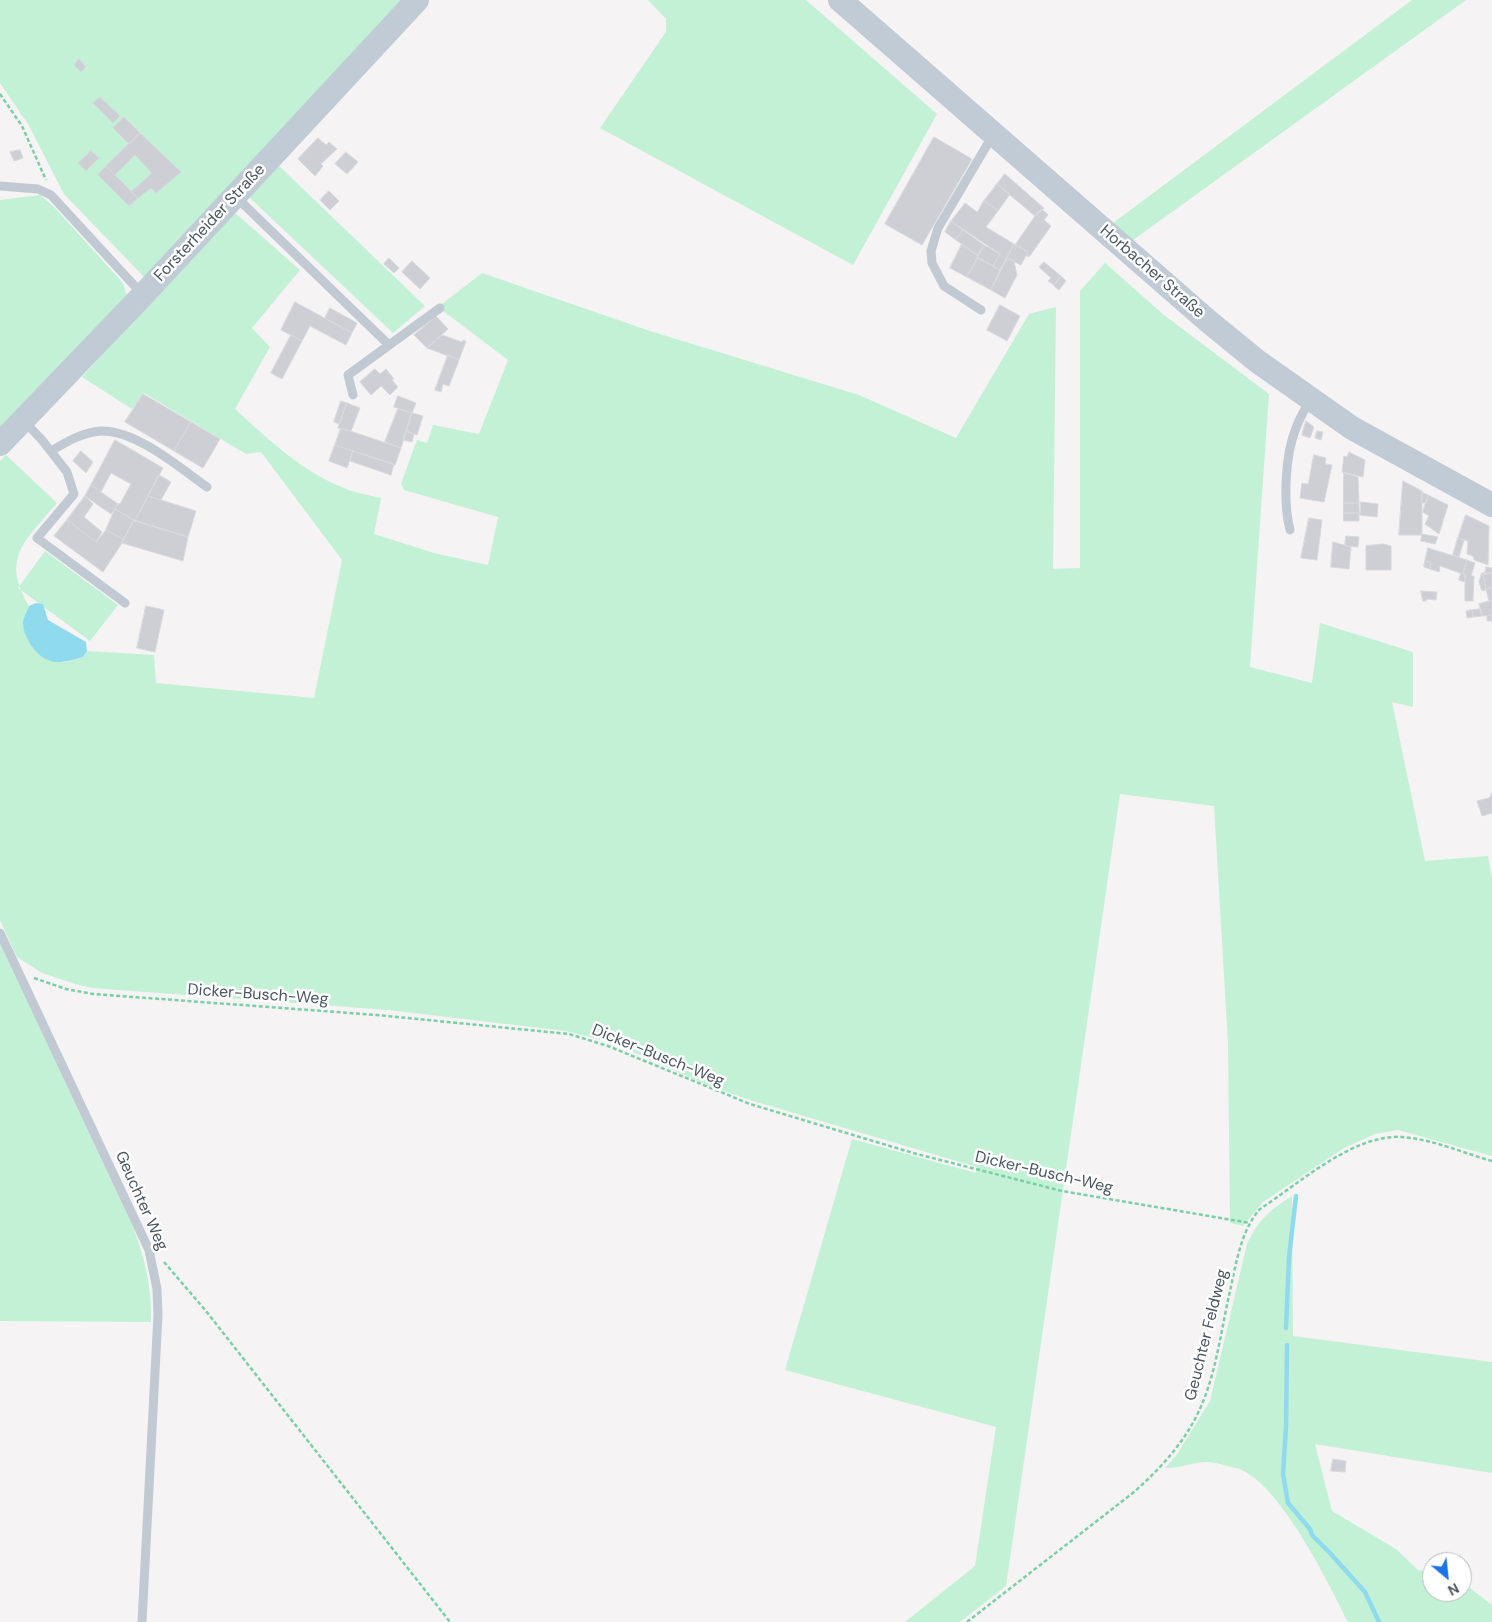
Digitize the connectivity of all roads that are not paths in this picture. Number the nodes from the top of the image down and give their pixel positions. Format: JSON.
{"nodes":[{"id":1,"x":417,"y":0,"type":"edge"},
{"id":2,"x":840,"y":0,"type":"edge"},
{"id":3,"x":995,"y":136,"type":"junction"},
{"id":4,"x":0,"y":186,"type":"edge"},
{"id":5,"x":234,"y":196,"type":"junction"},
{"id":6,"x":143,"y":295,"type":"junction"},
{"id":7,"x":440,"y":308,"type":"dead end"},
{"id":8,"x":981,"y":310,"type":"dead end"},
{"id":9,"x":388,"y":344,"type":"junction"},
{"id":10,"x":353,"y":395,"type":"dead end"},
{"id":11,"x":1310,"y":400,"type":"junction"},
{"id":12,"x":22,"y":420,"type":"junction"},
{"id":13,"x":0,"y":444,"type":"edge"},
{"id":14,"x":51,"y":451,"type":"junction"},
{"id":15,"x":207,"y":487,"type":"dead end"},
{"id":16,"x":1492,"y":504,"type":"edge"},
{"id":17,"x":1290,"y":530,"type":"dead end"},
{"id":18,"x":125,"y":603,"type":"dead end"},
{"id":19,"x":0,"y":933,"type":"edge"},
{"id":20,"x":142,"y":1622,"type":"edge"}],
"edges":[{"from":1,"to":5,"type":"main road","name":"Forsterheider Straße"},
{"from":2,"to":3,"type":"main road","name":"Horbacher Straße"},
{"from":3,"to":8,"type":"lane"},
{"from":3,"to":11,"type":"main road","name":"Horbacher Straße"},
{"from":4,"to":6,"type":"lane"},
{"from":5,"to":6,"type":"main road","name":"Forsterheider Straße"},
{"from":5,"to":9,"type":"lane"},
{"from":6,"to":12,"type":"main road","name":"Forsterheider Straße"},
{"from":7,"to":9,"type":"lane"},
{"from":9,"to":10,"type":"lane"},
{"from":11,"to":16,"type":"main road","name":"Horbacher Straße"},
{"from":11,"to":17,"type":"lane"},
{"from":12,"to":13,"type":"main road","name":"Forsterheider Straße"},
{"from":12,"to":14,"type":"lane"},
{"from":14,"to":15,"type":"lane"},
{"from":14,"to":18,"type":"lane"},
{"from":19,"to":20,"type":"lane","name":"Geuchter Weg"}]}
